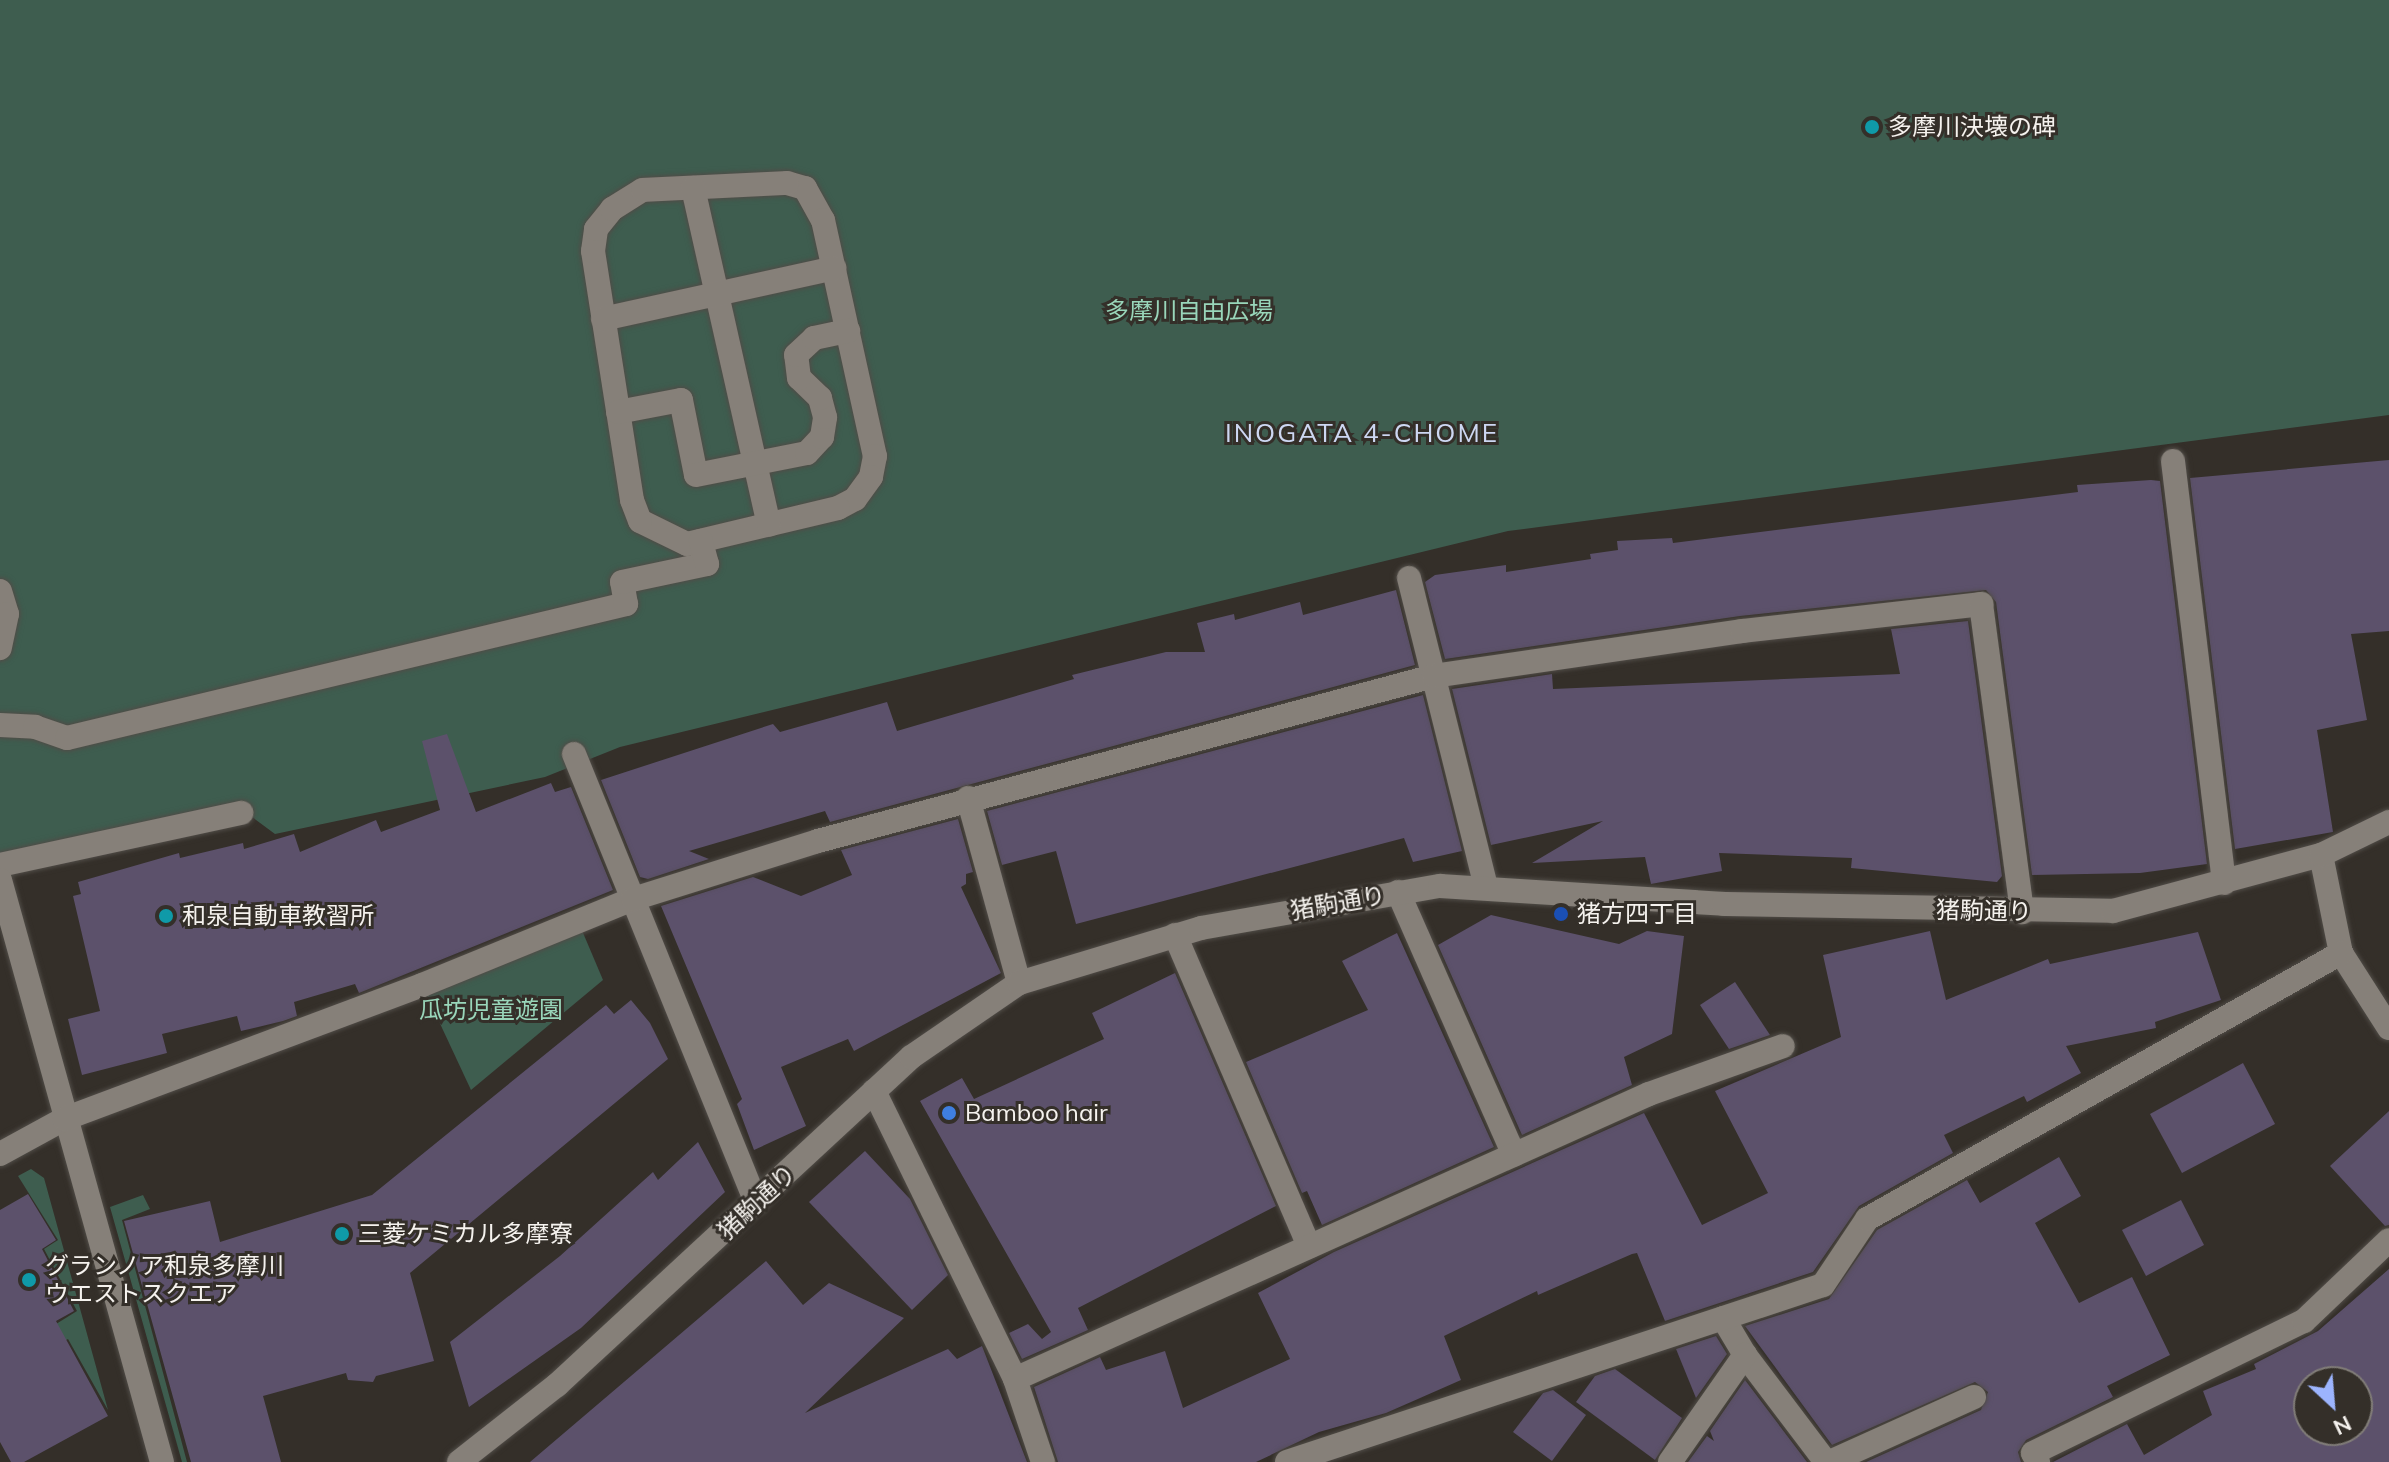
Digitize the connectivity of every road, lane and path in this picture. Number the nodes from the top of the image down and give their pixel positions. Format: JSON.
{"nodes":[{"id":1,"x":693,"y":188,"type":"junction"},
{"id":2,"x":834,"y":268,"type":"junction"},
{"id":3,"x":715,"y":295,"type":"junction"},
{"id":4,"x":603,"y":319,"type":"junction"},
{"id":5,"x":848,"y":331,"type":"junction"},
{"id":6,"x":618,"y":412,"type":"junction"},
{"id":7,"x":2173,"y":461,"type":"dead end"},
{"id":8,"x":754,"y":465,"type":"junction"},
{"id":9,"x":769,"y":525,"type":"junction"},
{"id":10,"x":701,"y":541,"type":"junction"},
{"id":11,"x":1409,"y":578,"type":"dead end"},
{"id":12,"x":0,"y":591,"type":"edge"},
{"id":13,"x":0,"y":648,"type":"edge"},
{"id":14,"x":1434,"y":676,"type":"junction"},
{"id":15,"x":0,"y":725,"type":"edge"},
{"id":16,"x":574,"y":754,"type":"dead end"},
{"id":17,"x":968,"y":798,"type":"junction"},
{"id":18,"x":241,"y":813,"type":"dead end"},
{"id":19,"x":2389,"y":822,"type":"edge"},
{"id":20,"x":2321,"y":855,"type":"junction"},
{"id":21,"x":0,"y":865,"type":"edge"},
{"id":22,"x":0,"y":880,"type":"edge"},
{"id":23,"x":2224,"y":883,"type":"junction"},
{"id":24,"x":1486,"y":886,"type":"junction"},
{"id":25,"x":1398,"y":892,"type":"junction"},
{"id":26,"x":633,"y":899,"type":"junction"},
{"id":27,"x":2022,"y":912,"type":"junction"},
{"id":28,"x":1175,"y":935,"type":"junction"},
{"id":29,"x":2341,"y":953,"type":"junction"},
{"id":30,"x":1019,"y":983,"type":"junction"},
{"id":31,"x":2389,"y":1028,"type":"edge"},
{"id":32,"x":1783,"y":1046,"type":"dead end"},
{"id":33,"x":874,"y":1091,"type":"junction"},
{"id":34,"x":64,"y":1119,"type":"junction"},
{"id":35,"x":0,"y":1154,"type":"edge"},
{"id":36,"x":1514,"y":1155,"type":"junction"},
{"id":37,"x":756,"y":1203,"type":"junction"},
{"id":38,"x":2389,"y":1240,"type":"edge"},
{"id":39,"x":1309,"y":1246,"type":"junction"},
{"id":40,"x":1723,"y":1318,"type":"junction"},
{"id":41,"x":1745,"y":1355,"type":"junction"},
{"id":42,"x":1015,"y":1379,"type":"junction"},
{"id":43,"x":1974,"y":1397,"type":"dead end"},
{"id":44,"x":162,"y":1462,"type":"edge"},
{"id":45,"x":459,"y":1462,"type":"edge"},
{"id":46,"x":1043,"y":1462,"type":"edge"},
{"id":47,"x":1287,"y":1462,"type":"edge"},
{"id":48,"x":1670,"y":1462,"type":"edge"},
{"id":49,"x":1828,"y":1462,"type":"edge"},
{"id":50,"x":2038,"y":1462,"type":"edge"}],
"edges":[{"from":1,"to":2,"type":"street"},
{"from":1,"to":3,"type":"street"},
{"from":1,"to":4,"type":"street"},
{"from":2,"to":3,"type":"street"},
{"from":2,"to":5,"type":"street"},
{"from":3,"to":4,"type":"street"},
{"from":3,"to":8,"type":"street"},
{"from":4,"to":6,"type":"street"},
{"from":5,"to":8,"type":"street"},
{"from":5,"to":9,"type":"street"},
{"from":6,"to":8,"type":"street"},
{"from":6,"to":10,"type":"street"},
{"from":7,"to":23,"type":"street"},
{"from":8,"to":9,"type":"street"},
{"from":9,"to":10,"type":"street"},
{"from":10,"to":15,"type":"street"},
{"from":11,"to":14,"type":"street"},
{"from":12,"to":13,"type":"street"},
{"from":14,"to":17,"type":"street"},
{"from":14,"to":24,"type":"street"},
{"from":14,"to":27,"type":"street"},
{"from":16,"to":26,"type":"street"},
{"from":17,"to":26,"type":"street"},
{"from":17,"to":30,"type":"street"},
{"from":18,"to":21,"type":"street"},
{"from":19,"to":20,"type":"street","name":"猪駒通り"},
{"from":20,"to":23,"type":"street","name":"猪駒通り"},
{"from":20,"to":29,"type":"street"},
{"from":22,"to":34,"type":"street"},
{"from":23,"to":27,"type":"street","name":"猪駒通り"},
{"from":24,"to":25,"type":"street","name":"猪駒通り"},
{"from":24,"to":27,"type":"street","name":"猪駒通り"},
{"from":25,"to":28,"type":"street","name":"猪駒通り"},
{"from":25,"to":36,"type":"street"},
{"from":26,"to":34,"type":"street"},
{"from":26,"to":37,"type":"street"},
{"from":28,"to":30,"type":"street","name":"猪駒通り"},
{"from":28,"to":39,"type":"street"},
{"from":29,"to":31,"type":"street"},
{"from":29,"to":40,"type":"street"},
{"from":30,"to":33,"type":"street","name":"猪駒通り"},
{"from":32,"to":36,"type":"street"},
{"from":33,"to":37,"type":"street","name":"猪駒通り"},
{"from":33,"to":42,"type":"street"},
{"from":34,"to":35,"type":"street"},
{"from":34,"to":44,"type":"street"},
{"from":36,"to":39,"type":"street"},
{"from":37,"to":45,"type":"street","name":"猪駒通り"},
{"from":38,"to":50,"type":"street"},
{"from":39,"to":42,"type":"street"},
{"from":40,"to":41,"type":"street"},
{"from":40,"to":47,"type":"street"},
{"from":41,"to":48,"type":"street"},
{"from":41,"to":49,"type":"street"},
{"from":42,"to":46,"type":"street"},
{"from":43,"to":49,"type":"street"}]}
